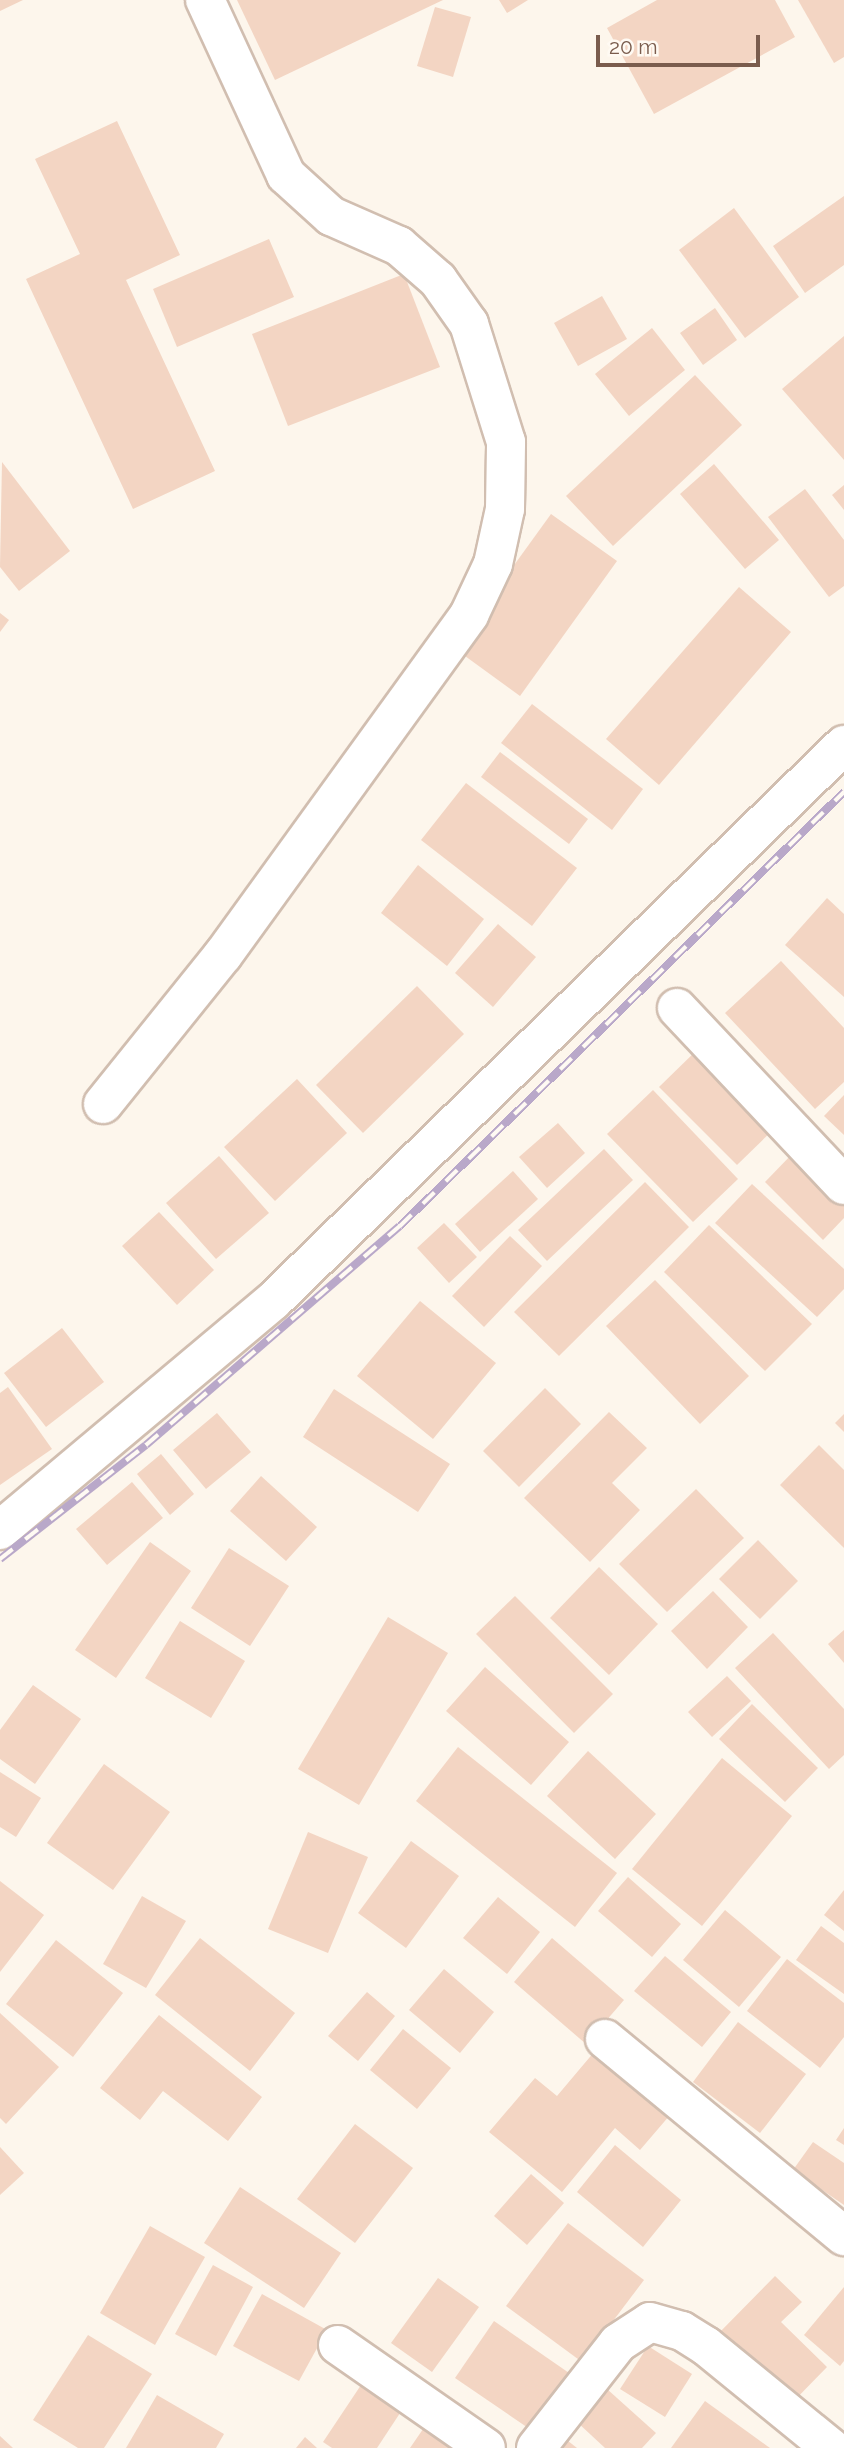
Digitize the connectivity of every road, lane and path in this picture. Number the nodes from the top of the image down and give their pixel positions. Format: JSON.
{"nodes":[{"id":1,"x":205,"y":0,"type":"edge"},
{"id":2,"x":844,"y":745,"type":"edge"},
{"id":3,"x":677,"y":1008,"type":"dead end"},
{"id":4,"x":103,"y":1104,"type":"dead end"},
{"id":5,"x":844,"y":1185,"type":"edge"},
{"id":6,"x":0,"y":1530,"type":"edge"},
{"id":7,"x":605,"y":2039,"type":"dead end"},
{"id":8,"x":844,"y":2236,"type":"edge"},
{"id":9,"x":338,"y":2345,"type":"dead end"},
{"id":10,"x":844,"y":2426,"type":"edge"},
{"id":11,"x":486,"y":2448,"type":"edge"},
{"id":12,"x":536,"y":2448,"type":"edge"},
{"id":13,"x":831,"y":2448,"type":"edge"}],
"edges":[{"from":1,"to":4,"type":"street"},
{"from":2,"to":6,"type":"street"},
{"from":3,"to":5,"type":"street"},
{"from":7,"to":8,"type":"street"},
{"from":9,"to":11,"type":"street"},
{"from":10,"to":13,"type":"street"},
{"from":12,"to":13,"type":"street"}]}
